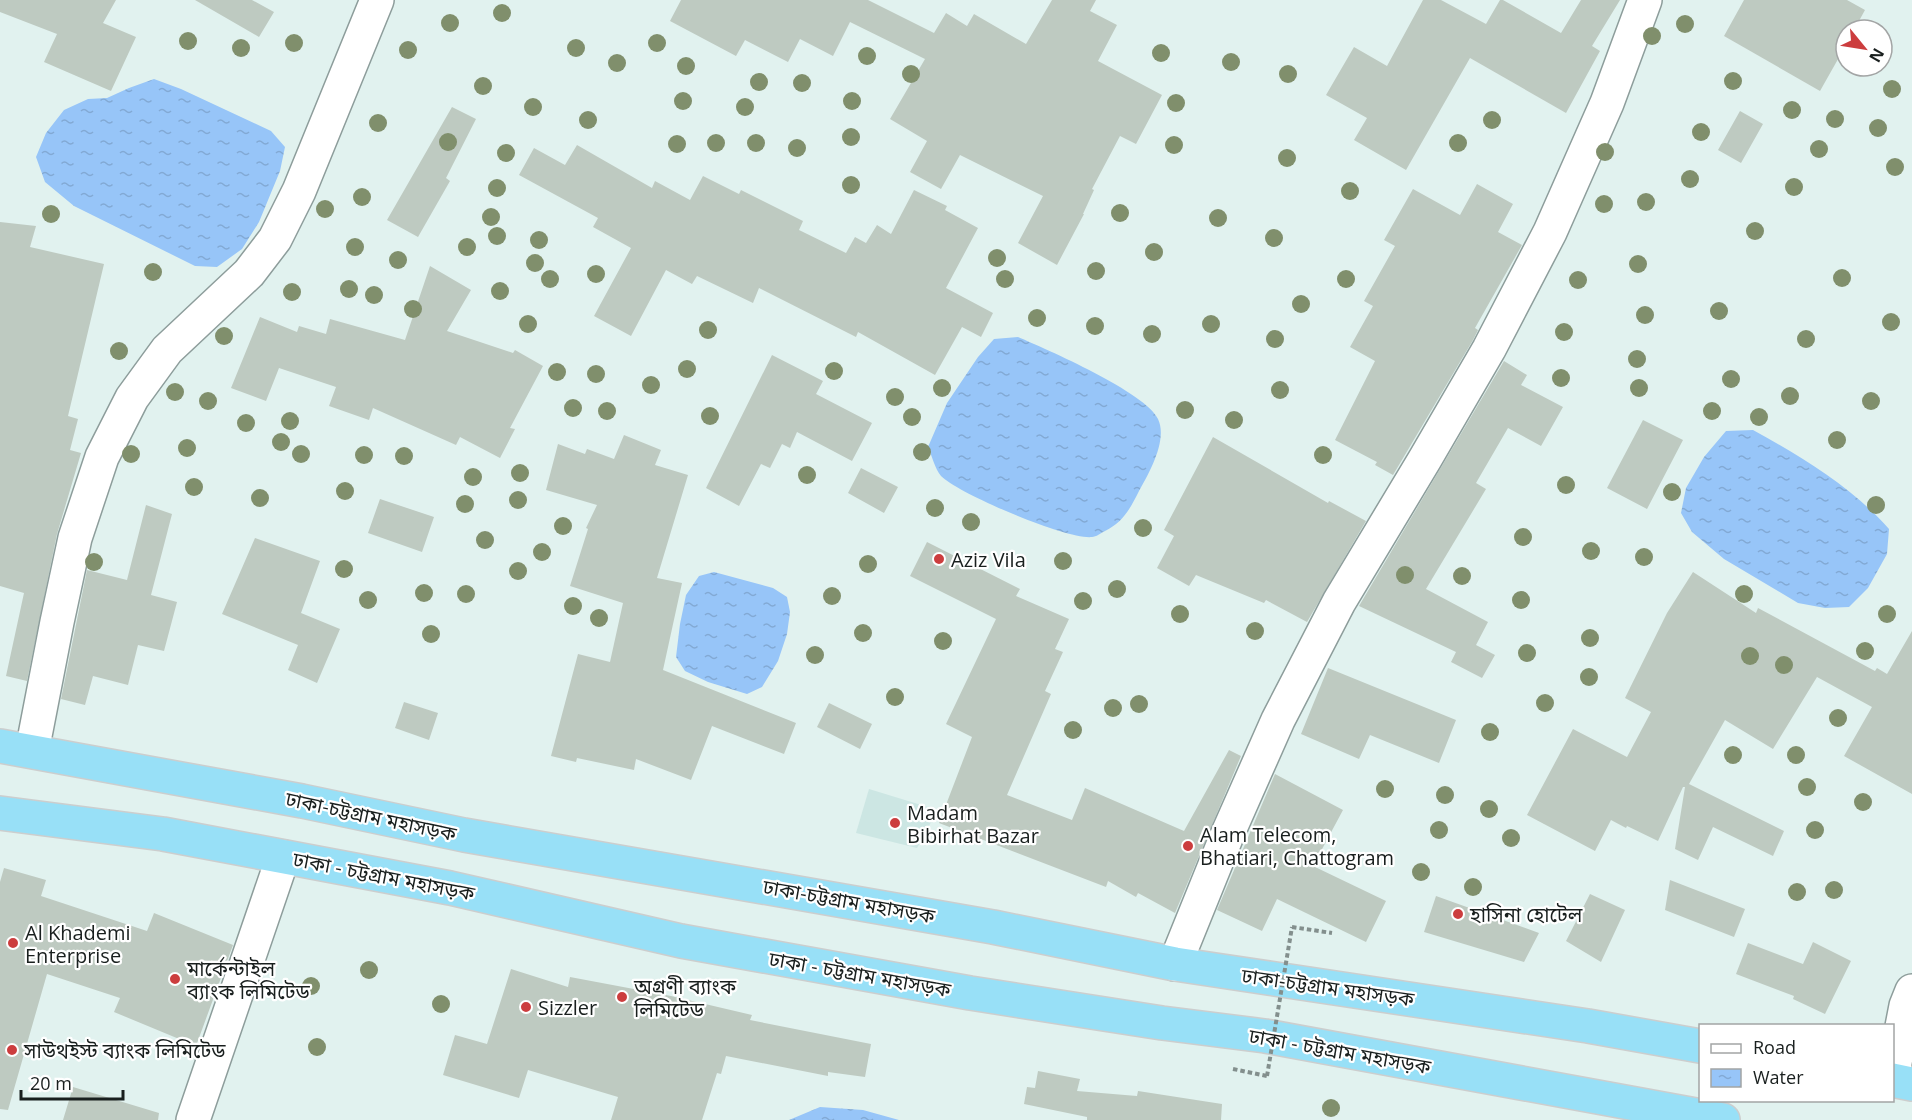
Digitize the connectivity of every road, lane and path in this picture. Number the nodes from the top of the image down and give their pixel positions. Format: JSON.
{"nodes":[{"id":1,"x":377,"y":0,"type":"edge"},
{"id":2,"x":1645,"y":0,"type":"edge"},
{"id":3,"x":0,"y":746,"type":"edge"},
{"id":4,"x":32,"y":752,"type":"junction"},
{"id":5,"x":0,"y":813,"type":"edge"},
{"id":6,"x":283,"y":857,"type":"junction"},
{"id":7,"x":1332,"y":933,"type":"dead end"},
{"id":8,"x":1175,"y":964,"type":"junction"},
{"id":9,"x":1912,"y":991,"type":"edge"},
{"id":10,"x":1699,"y":1046,"type":"edge"},
{"id":11,"x":1225,"y":1067,"type":"dead end"},
{"id":12,"x":1894,"y":1073,"type":"edge"},
{"id":13,"x":1894,"y":1079,"type":"edge"},
{"id":14,"x":1912,"y":1084,"type":"edge"},
{"id":15,"x":193,"y":1120,"type":"edge"},
{"id":16,"x":1724,"y":1120,"type":"edge"}],
"edges":[{"from":1,"to":4,"type":"street"},
{"from":2,"to":8,"type":"street"},
{"from":3,"to":4,"type":"highway","name":"ঢাকা-চট্টগ্রাম মহাসড়ক"},
{"from":4,"to":8,"type":"highway","name":"ঢাকা-চট্টগ্রাম মহাসড়ক"},
{"from":5,"to":6,"type":"highway","name":"ঢাকা - চট্টগ্রাম মহাসড়ক"},
{"from":6,"to":15,"type":"street"},
{"from":6,"to":16,"type":"highway","name":"ঢাকা - চট্টগ্রাম মহাসড়ক"},
{"from":7,"to":11,"type":"path","bridge":true},
{"from":8,"to":10,"type":"highway","name":"ঢাকা-চট্টগ্রাম মহাসড়ক"},
{"from":9,"to":12,"type":"street"},
{"from":13,"to":14,"type":"highway"}]}
